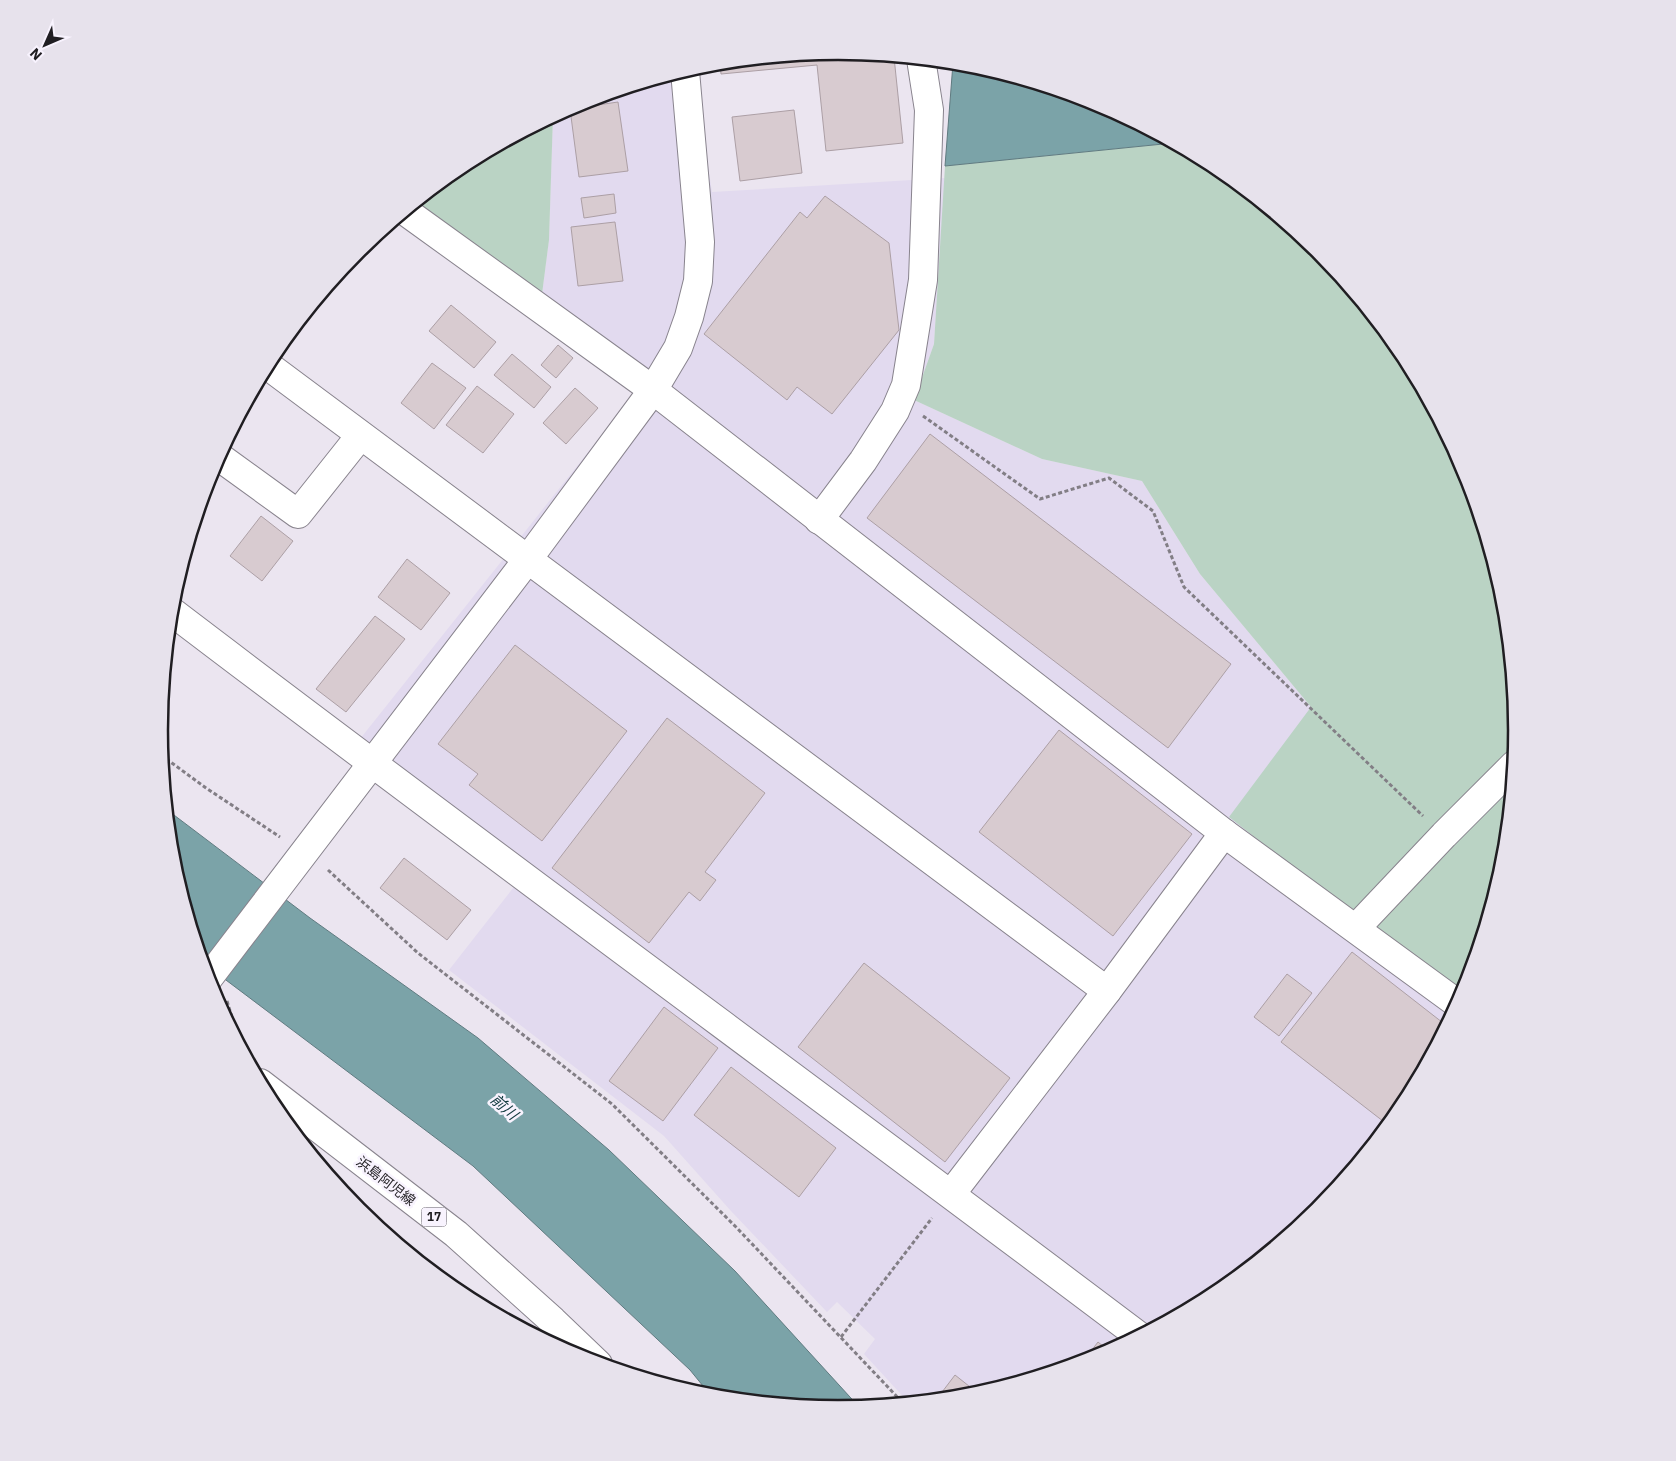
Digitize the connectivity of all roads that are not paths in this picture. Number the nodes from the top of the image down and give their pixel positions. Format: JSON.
{"nodes":[{"id":1,"x":922,"y":66,"type":"edge"},
{"id":2,"x":686,"y":78,"type":"edge"},
{"id":3,"x":410,"y":215,"type":"edge"},
{"id":4,"x":279,"y":360,"type":"edge"},
{"id":5,"x":653,"y":390,"type":"junction"},
{"id":6,"x":360,"y":436,"type":"junction"},
{"id":7,"x":225,"y":461,"type":"edge"},
{"id":8,"x":819,"y":520,"type":"junction"},
{"id":9,"x":528,"y":559,"type":"junction"},
{"id":10,"x":177,"y":616,"type":"edge"},
{"id":11,"x":372,"y":764,"type":"junction"},
{"id":12,"x":1507,"y":772,"type":"edge"},
{"id":13,"x":1224,"y":833,"type":"junction"},
{"id":14,"x":1356,"y":928,"type":"junction"},
{"id":15,"x":213,"y":972,"type":"edge"},
{"id":16,"x":1107,"y":991,"type":"junction"},
{"id":17,"x":1452,"y":999,"type":"edge"},
{"id":18,"x":273,"y":1092,"type":"edge"},
{"id":19,"x":950,"y":1194,"type":"junction"},
{"id":20,"x":1134,"y":1332,"type":"edge"},
{"id":21,"x":585,"y":1351,"type":"edge"}],
"edges":[{"from":1,"to":8,"type":"street"},
{"from":2,"to":5,"type":"street"},
{"from":3,"to":5,"type":"street"},
{"from":4,"to":6,"type":"street"},
{"from":5,"to":8,"type":"street"},
{"from":5,"to":9,"type":"street"},
{"from":6,"to":7,"type":"street"},
{"from":6,"to":9,"type":"street"},
{"from":8,"to":13,"type":"street"},
{"from":9,"to":11,"type":"street"},
{"from":9,"to":16,"type":"street"},
{"from":10,"to":11,"type":"street"},
{"from":11,"to":15,"type":"street"},
{"from":11,"to":19,"type":"street"},
{"from":12,"to":14,"type":"street"},
{"from":13,"to":14,"type":"street"},
{"from":13,"to":16,"type":"street"},
{"from":14,"to":17,"type":"street"},
{"from":16,"to":19,"type":"street"},
{"from":18,"to":21,"type":"street","name":"浜島阿児線","number":"17"},
{"from":19,"to":20,"type":"street"}]}
